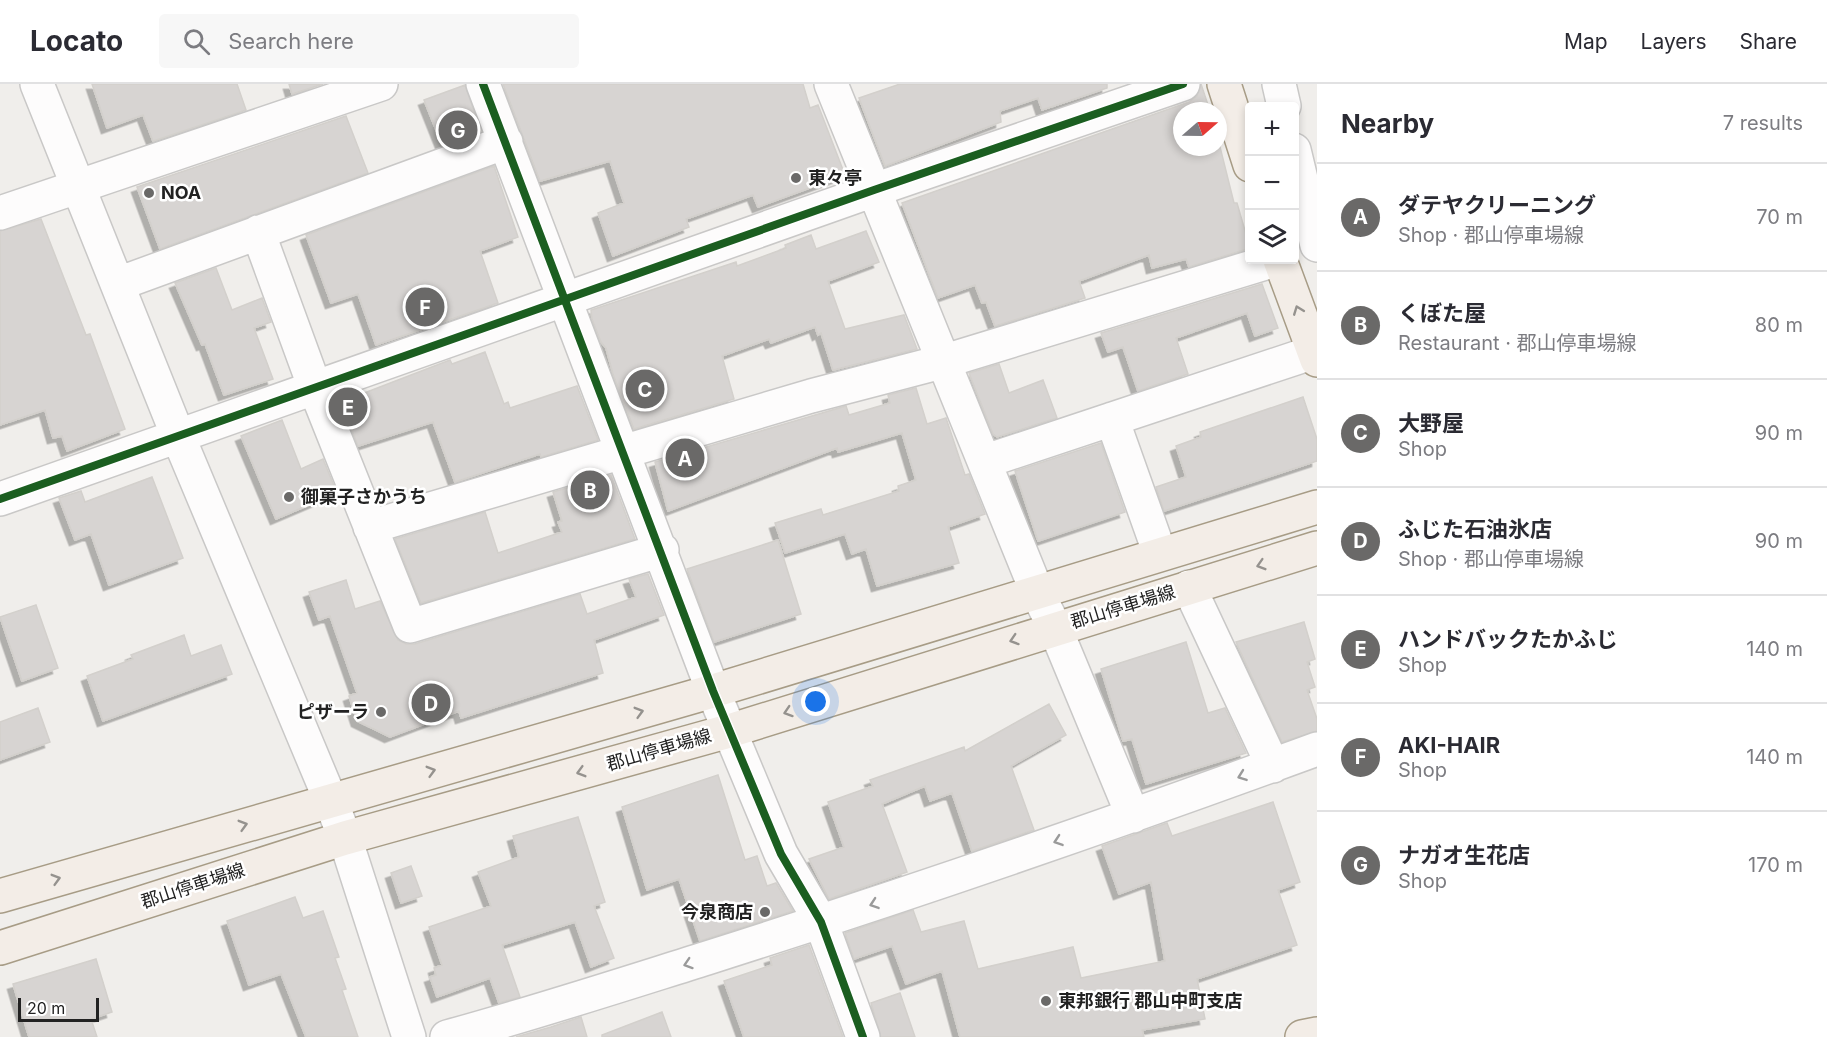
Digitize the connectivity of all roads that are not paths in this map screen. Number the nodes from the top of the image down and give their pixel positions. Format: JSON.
{"nodes":[{"id":1,"x":37,"y":84,"type":"edge"},
{"id":2,"x":381,"y":84,"type":"edge"},
{"id":3,"x":483,"y":84,"type":"edge"},
{"id":4,"x":831,"y":84,"type":"edge"},
{"id":5,"x":1184,"y":84,"type":"edge"},
{"id":6,"x":1224,"y":84,"type":"edge"},
{"id":7,"x":1279,"y":84,"type":"edge"},
{"id":8,"x":1283,"y":102,"type":"edge"},
{"id":9,"x":506,"y":142,"type":"junction"},
{"id":10,"x":1247,"y":156,"type":"edge"},
{"id":11,"x":1295,"y":156,"type":"edge"},
{"id":12,"x":79,"y":186,"type":"junction"},
{"id":13,"x":874,"y":190,"type":"junction"},
{"id":14,"x":0,"y":213,"type":"edge"},
{"id":15,"x":258,"y":232,"type":"junction"},
{"id":16,"x":1317,"y":246,"type":"edge"},
{"id":17,"x":1299,"y":252,"type":"edge"},
{"id":18,"x":1262,"y":264,"type":"edge"},
{"id":19,"x":1282,"y":264,"type":"edge"},
{"id":20,"x":118,"y":284,"type":"junction"},
{"id":21,"x":566,"y":299,"type":"junction"},
{"id":22,"x":1316,"y":356,"type":"edge"},
{"id":23,"x":945,"y":361,"type":"junction"},
{"id":24,"x":315,"y":388,"type":"junction"},
{"id":25,"x":1112,"y":419,"type":"junction"},
{"id":26,"x":178,"y":436,"type":"junction"},
{"id":27,"x":624,"y":451,"type":"junction"},
{"id":28,"x":986,"y":461,"type":"junction"},
{"id":29,"x":0,"y":499,"type":"edge"},
{"id":30,"x":1317,"y":507,"type":"edge"},
{"id":31,"x":370,"y":527,"type":"junction"},
{"id":32,"x":1317,"y":548,"type":"edge"},
{"id":33,"x":662,"y":550,"type":"junction"},
{"id":34,"x":1160,"y":554,"type":"junction"},
{"id":35,"x":1189,"y":587,"type":"junction"},
{"id":36,"x":1037,"y":592,"type":"junction"},
{"id":37,"x":1055,"y":628,"type":"junction"},
{"id":38,"x":713,"y":691,"type":"junction"},
{"id":39,"x":729,"y":731,"type":"junction"},
{"id":40,"x":1317,"y":749,"type":"edge"},
{"id":41,"x":1273,"y":765,"type":"junction"},
{"id":42,"x":330,"y":800,"type":"junction"},
{"id":43,"x":1133,"y":816,"type":"junction"},
{"id":44,"x":345,"y":837,"type":"junction"},
{"id":45,"x":0,"y":896,"type":"edge"},
{"id":46,"x":821,"y":922,"type":"junction"},
{"id":47,"x":0,"y":948,"type":"edge"},
{"id":48,"x":1317,"y":1034,"type":"edge"},
{"id":49,"x":409,"y":1037,"type":"edge"},
{"id":50,"x":447,"y":1037,"type":"edge"},
{"id":51,"x":863,"y":1037,"type":"edge"},
{"id":52,"x":1302,"y":1037,"type":"edge"}],
"edges":[{"from":1,"to":12,"type":"street"},
{"from":2,"to":12,"type":"street"},
{"from":3,"to":9,"type":"street"},
{"from":4,"to":13,"type":"street"},
{"from":5,"to":13,"type":"street"},
{"from":6,"to":10,"type":"main road"},
{"from":7,"to":8,"type":"street"},
{"from":9,"to":15,"type":"street"},
{"from":9,"to":21,"type":"street"},
{"from":11,"to":16,"type":"street"},
{"from":12,"to":14,"type":"street"},
{"from":12,"to":20,"type":"street"},
{"from":13,"to":21,"type":"street"},
{"from":13,"to":23,"type":"street"},
{"from":15,"to":20,"type":"street"},
{"from":15,"to":24,"type":"street"},
{"from":16,"to":17,"type":"street"},
{"from":18,"to":23,"type":"street"},
{"from":22,"to":19,"type":"main road","one_way":true},
{"from":20,"to":26,"type":"street"},
{"from":21,"to":24,"type":"street"},
{"from":21,"to":27,"type":"street"},
{"from":22,"to":25,"type":"street"},
{"from":23,"to":27,"type":"street"},
{"from":23,"to":28,"type":"street"},
{"from":24,"to":26,"type":"street"},
{"from":24,"to":31,"type":"street"},
{"from":25,"to":28,"type":"street"},
{"from":25,"to":34,"type":"street"},
{"from":26,"to":29,"type":"street"},
{"from":26,"to":42,"type":"street"},
{"from":27,"to":31,"type":"street"},
{"from":27,"to":33,"type":"street"},
{"from":28,"to":36,"type":"street"},
{"from":30,"to":34,"type":"main road"},
{"from":31,"to":33,"type":"street"},
{"from":32,"to":35,"type":"main road","name":"郡山停車場線","one_way":true},
{"from":33,"to":38,"type":"street"},
{"from":34,"to":36,"type":"main road"},
{"from":35,"to":37,"type":"main road","name":"郡山停車場線"},
{"from":35,"to":41,"type":"street"},
{"from":36,"to":37,"type":"street"},
{"from":36,"to":38,"type":"main road"},
{"from":37,"to":39,"type":"main road","name":"郡山停車場線","one_way":true},
{"from":37,"to":43,"type":"street"},
{"from":38,"to":39,"type":"street"},
{"from":42,"to":38,"type":"main road","one_way":true},
{"from":39,"to":44,"type":"main road","name":"郡山停車場線","one_way":true},
{"from":39,"to":46,"type":"street"},
{"from":40,"to":41,"type":"street"},
{"from":41,"to":43,"type":"street","one_way":true},
{"from":42,"to":44,"type":"street"},
{"from":45,"to":42,"type":"main road","one_way":true},
{"from":43,"to":46,"type":"street","one_way":true},
{"from":44,"to":47,"type":"main road","name":"郡山停車場線"},
{"from":44,"to":49,"type":"street"},
{"from":46,"to":50,"type":"street","one_way":true},
{"from":46,"to":51,"type":"street"},
{"from":48,"to":52,"type":"main road"}]}
